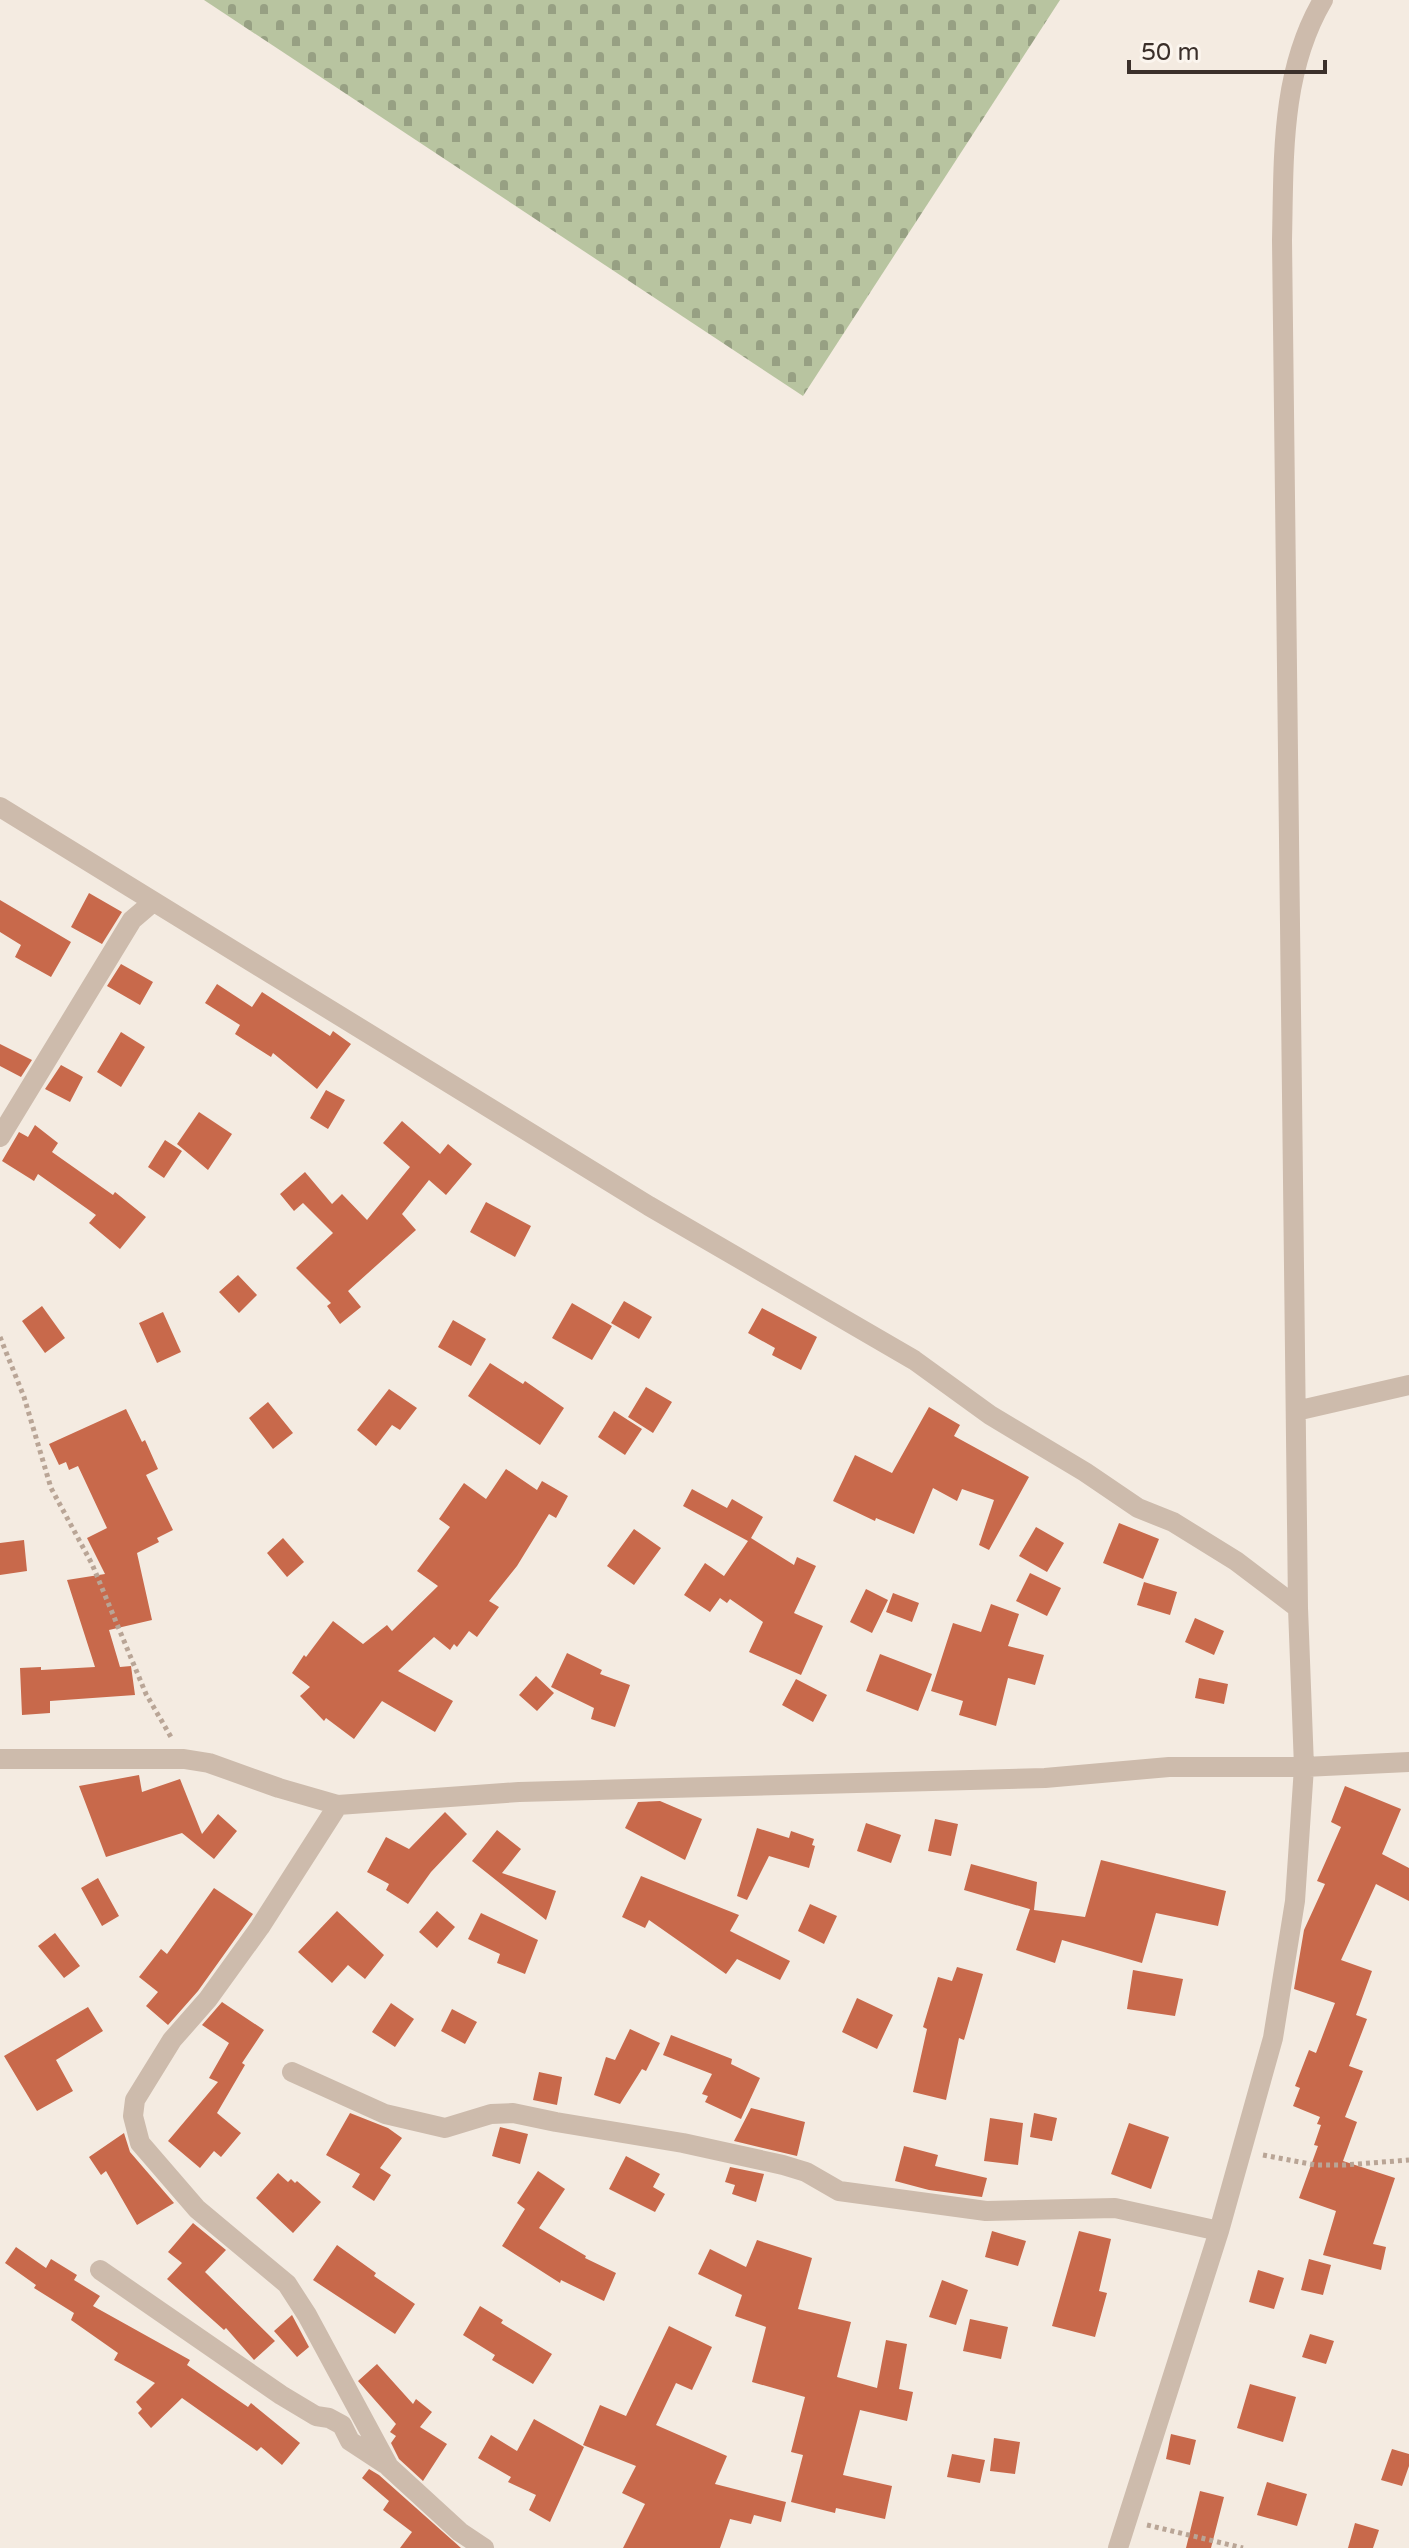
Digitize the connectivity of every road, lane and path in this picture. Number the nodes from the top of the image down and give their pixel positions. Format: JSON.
{"nodes":[{"id":1,"x":1323,"y":0,"type":"edge"},
{"id":2,"x":0,"y":807,"type":"edge"},
{"id":3,"x":153,"y":902,"type":"junction"},
{"id":4,"x":0,"y":1137,"type":"edge"},
{"id":5,"x":0,"y":1337,"type":"edge"},
{"id":6,"x":1409,"y":1385,"type":"edge"},
{"id":7,"x":1296,"y":1411,"type":"junction"},
{"id":8,"x":1298,"y":1608,"type":"junction"},
{"id":9,"x":0,"y":1759,"type":"edge"},
{"id":10,"x":184,"y":1759,"type":"junction"},
{"id":11,"x":1409,"y":1762,"type":"edge"},
{"id":12,"x":1304,"y":1767,"type":"junction"},
{"id":13,"x":338,"y":1805,"type":"junction"},
{"id":14,"x":292,"y":2072,"type":"dead end"},
{"id":15,"x":1242,"y":2151,"type":"junction"},
{"id":16,"x":1409,"y":2160,"type":"edge"},
{"id":17,"x":1219,"y":2231,"type":"junction"},
{"id":18,"x":100,"y":2270,"type":"dead end"},
{"id":19,"x":389,"y":2467,"type":"junction"},
{"id":20,"x":1127,"y":2520,"type":"junction"},
{"id":21,"x":484,"y":2548,"type":"edge"},
{"id":22,"x":1118,"y":2548,"type":"edge"},
{"id":23,"x":1243,"y":2548,"type":"edge"}],
"edges":[{"from":1,"to":7,"type":"street"},
{"from":2,"to":3,"type":"street"},
{"from":3,"to":4,"type":"street"},
{"from":3,"to":8,"type":"street"},
{"from":5,"to":10,"type":"path"},
{"from":6,"to":7,"type":"street"},
{"from":7,"to":8,"type":"street"},
{"from":8,"to":12,"type":"street"},
{"from":9,"to":10,"type":"street"},
{"from":10,"to":13,"type":"street"},
{"from":11,"to":12,"type":"street"},
{"from":12,"to":13,"type":"street"},
{"from":12,"to":15,"type":"street"},
{"from":13,"to":19,"type":"street"},
{"from":14,"to":17,"type":"street"},
{"from":15,"to":16,"type":"path"},
{"from":15,"to":17,"type":"street"},
{"from":17,"to":20,"type":"street"},
{"from":18,"to":19,"type":"street"},
{"from":19,"to":21,"type":"street"},
{"from":20,"to":22,"type":"street"},
{"from":20,"to":23,"type":"path"}]}
